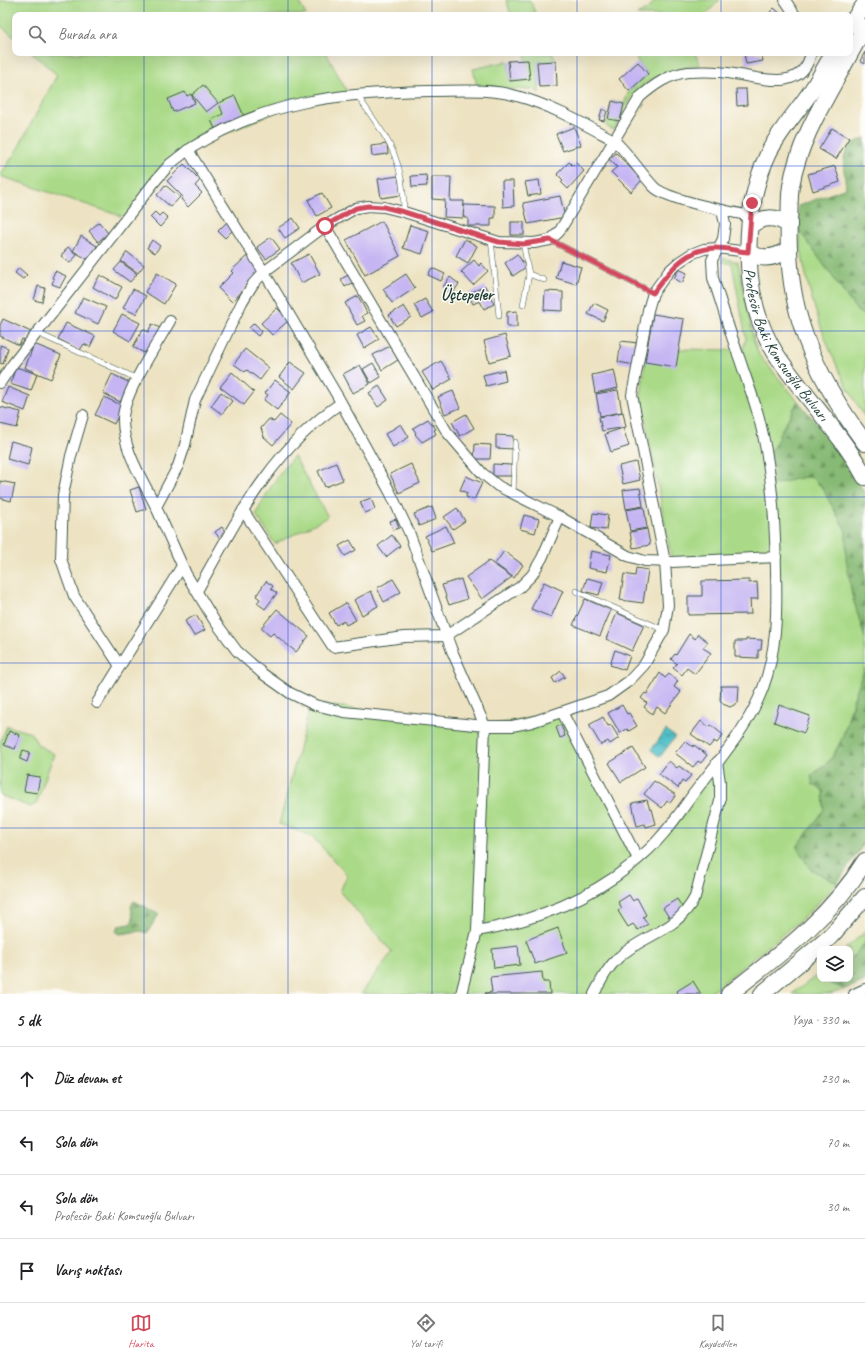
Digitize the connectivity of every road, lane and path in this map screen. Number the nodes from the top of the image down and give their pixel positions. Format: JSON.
{"nodes":[{"id":1,"x":785,"y":0,"type":"edge"},
{"id":2,"x":865,"y":4,"type":"edge"},
{"id":3,"x":793,"y":12,"type":"edge"},
{"id":4,"x":853,"y":21,"type":"edge"},
{"id":5,"x":865,"y":27,"type":"edge"},
{"id":6,"x":853,"y":49,"type":"edge"},
{"id":7,"x":810,"y":56,"type":"edge"},
{"id":8,"x":832,"y":56,"type":"edge"},
{"id":9,"x":849,"y":56,"type":"edge"},
{"id":10,"x":803,"y":69,"type":"junction"},
{"id":11,"x":818,"y":79,"type":"junction"},
{"id":12,"x":356,"y":94,"type":"junction"},
{"id":13,"x":614,"y":141,"type":"junction"},
{"id":14,"x":188,"y":150,"type":"junction"},
{"id":15,"x":722,"y":210,"type":"junction"},
{"id":16,"x":404,"y":212,"type":"junction"},
{"id":17,"x":750,"y":221,"type":"junction"},
{"id":18,"x":789,"y":224,"type":"junction"},
{"id":19,"x":325,"y":226,"type":"junction"},
{"id":20,"x":491,"y":239,"type":"junction"},
{"id":21,"x":550,"y":240,"type":"junction"},
{"id":22,"x":523,"y":244,"type":"junction"},
{"id":23,"x":717,"y":248,"type":"junction"},
{"id":24,"x":789,"y":249,"type":"junction"},
{"id":25,"x":748,"y":252,"type":"junction"},
{"id":26,"x":264,"y":272,"type":"junction"},
{"id":27,"x":529,"y":274,"type":"junction"},
{"id":28,"x":544,"y":280,"type":"dead end"},
{"id":29,"x":653,"y":293,"type":"junction"},
{"id":30,"x":523,"y":305,"type":"dead end"},
{"id":31,"x":499,"y":316,"type":"dead end"},
{"id":32,"x":170,"y":321,"type":"dead end"},
{"id":33,"x":37,"y":333,"type":"junction"},
{"id":34,"x":138,"y":379,"type":"junction"},
{"id":35,"x":0,"y":383,"type":"edge"},
{"id":36,"x":341,"y":403,"type":"junction"},
{"id":37,"x":83,"y":415,"type":"dead end"},
{"id":38,"x":516,"y":442,"type":"dead end"},
{"id":39,"x":865,"y":443,"type":"edge"},
{"id":40,"x":865,"y":477,"type":"edge"},
{"id":41,"x":513,"y":494,"type":"junction"},
{"id":42,"x":156,"y":507,"type":"junction"},
{"id":43,"x":244,"y":510,"type":"junction"},
{"id":44,"x":560,"y":517,"type":"junction"},
{"id":45,"x":776,"y":557,"type":"junction"},
{"id":46,"x":665,"y":562,"type":"junction"},
{"id":47,"x":182,"y":566,"type":"junction"},
{"id":48,"x":197,"y":591,"type":"junction"},
{"id":49,"x":576,"y":591,"type":"dead end"},
{"id":50,"x":664,"y":630,"type":"junction"},
{"id":51,"x":446,"y":636,"type":"junction"},
{"id":52,"x":120,"y":666,"type":"junction"},
{"id":53,"x":97,"y":703,"type":"dead end"},
{"id":54,"x":562,"y":712,"type":"junction"},
{"id":55,"x":485,"y":726,"type":"junction"},
{"id":56,"x":717,"y":762,"type":"junction"},
{"id":57,"x":638,"y":859,"type":"junction"},
{"id":58,"x":865,"y":860,"type":"edge"},
{"id":59,"x":865,"y":897,"type":"edge"},
{"id":60,"x":477,"y":931,"type":"junction"},
{"id":61,"x":865,"y":989,"type":"edge"},
{"id":62,"x":461,"y":994,"type":"edge"},
{"id":63,"x":594,"y":994,"type":"edge"},
{"id":64,"x":729,"y":994,"type":"edge"},
{"id":65,"x":762,"y":994,"type":"edge"},
{"id":66,"x":854,"y":994,"type":"edge"}],
"edges":[{"from":1,"to":3,"type":"street"},
{"from":2,"to":4,"type":"main road"},
{"from":5,"to":6,"type":"main road","name":"Profesör Baki Komsuoğlu Bulvarı"},
{"from":7,"to":10,"type":"street"},
{"from":8,"to":11,"type":"main road","name":"Profesör Baki Komsuoğlu Bulvarı"},
{"from":9,"to":18,"type":"main road","name":"Profesör Baki Komsuoğlu Bulvarı"},
{"from":10,"to":11,"type":"street"},
{"from":10,"to":13,"type":"street"},
{"from":11,"to":17,"type":"main road","name":"Profesör Baki Komsuoğlu Bulvarı"},
{"from":12,"to":13,"type":"street"},
{"from":12,"to":14,"type":"street"},
{"from":12,"to":16,"type":"lane"},
{"from":13,"to":15,"type":"street"},
{"from":13,"to":21,"type":"street"},
{"from":14,"to":26,"type":"street"},
{"from":14,"to":33,"type":"street"},
{"from":15,"to":17,"type":"street"},
{"from":15,"to":23,"type":"street"},
{"from":16,"to":19,"type":"street"},
{"from":16,"to":20,"type":"street"},
{"from":17,"to":18,"type":"main road"},
{"from":17,"to":25,"type":"main road","name":"Profesör Baki Komsuoğlu Bulvarı"},
{"from":18,"to":24,"type":"main road","name":"Profesör Baki Komsuoğlu Bulvarı"},
{"from":19,"to":26,"type":"street"},
{"from":19,"to":41,"type":"street"},
{"from":20,"to":22,"type":"street"},
{"from":20,"to":31,"type":"lane"},
{"from":21,"to":22,"type":"street"},
{"from":21,"to":29,"type":"lane"},
{"from":22,"to":27,"type":"lane"},
{"from":23,"to":25,"type":"street"},
{"from":23,"to":29,"type":"street"},
{"from":23,"to":45,"type":"street"},
{"from":24,"to":25,"type":"main road"},
{"from":24,"to":39,"type":"main road","name":"Profesör Baki Komsuoğlu Bulvarı"},
{"from":25,"to":40,"type":"main road","name":"Profesör Baki Komsuoğlu Bulvarı"},
{"from":26,"to":36,"type":"street"},
{"from":26,"to":42,"type":"street"},
{"from":27,"to":28,"type":"lane"},
{"from":27,"to":30,"type":"lane"},
{"from":29,"to":46,"type":"street"},
{"from":32,"to":34,"type":"street"},
{"from":33,"to":34,"type":"lane"},
{"from":33,"to":35,"type":"street"},
{"from":34,"to":42,"type":"street"},
{"from":36,"to":43,"type":"street"},
{"from":36,"to":51,"type":"street"},
{"from":37,"to":52,"type":"street"},
{"from":38,"to":41,"type":"lane"},
{"from":41,"to":44,"type":"street"},
{"from":42,"to":47,"type":"street"},
{"from":43,"to":48,"type":"street"},
{"from":43,"to":51,"type":"street"},
{"from":44,"to":46,"type":"street"},
{"from":44,"to":51,"type":"street"},
{"from":45,"to":46,"type":"street"},
{"from":45,"to":56,"type":"street"},
{"from":46,"to":50,"type":"street"},
{"from":47,"to":48,"type":"street"},
{"from":47,"to":52,"type":"street"},
{"from":48,"to":55,"type":"street"},
{"from":49,"to":50,"type":"lane"},
{"from":50,"to":54,"type":"street"},
{"from":51,"to":55,"type":"street"},
{"from":52,"to":53,"type":"street"},
{"from":54,"to":55,"type":"street"},
{"from":54,"to":57,"type":"street"},
{"from":55,"to":60,"type":"street"},
{"from":56,"to":57,"type":"street"},
{"from":56,"to":63,"type":"street"},
{"from":57,"to":60,"type":"street"},
{"from":58,"to":64,"type":"main road"},
{"from":59,"to":65,"type":"main road"},
{"from":60,"to":62,"type":"street"},
{"from":61,"to":66,"type":"street"}]}
